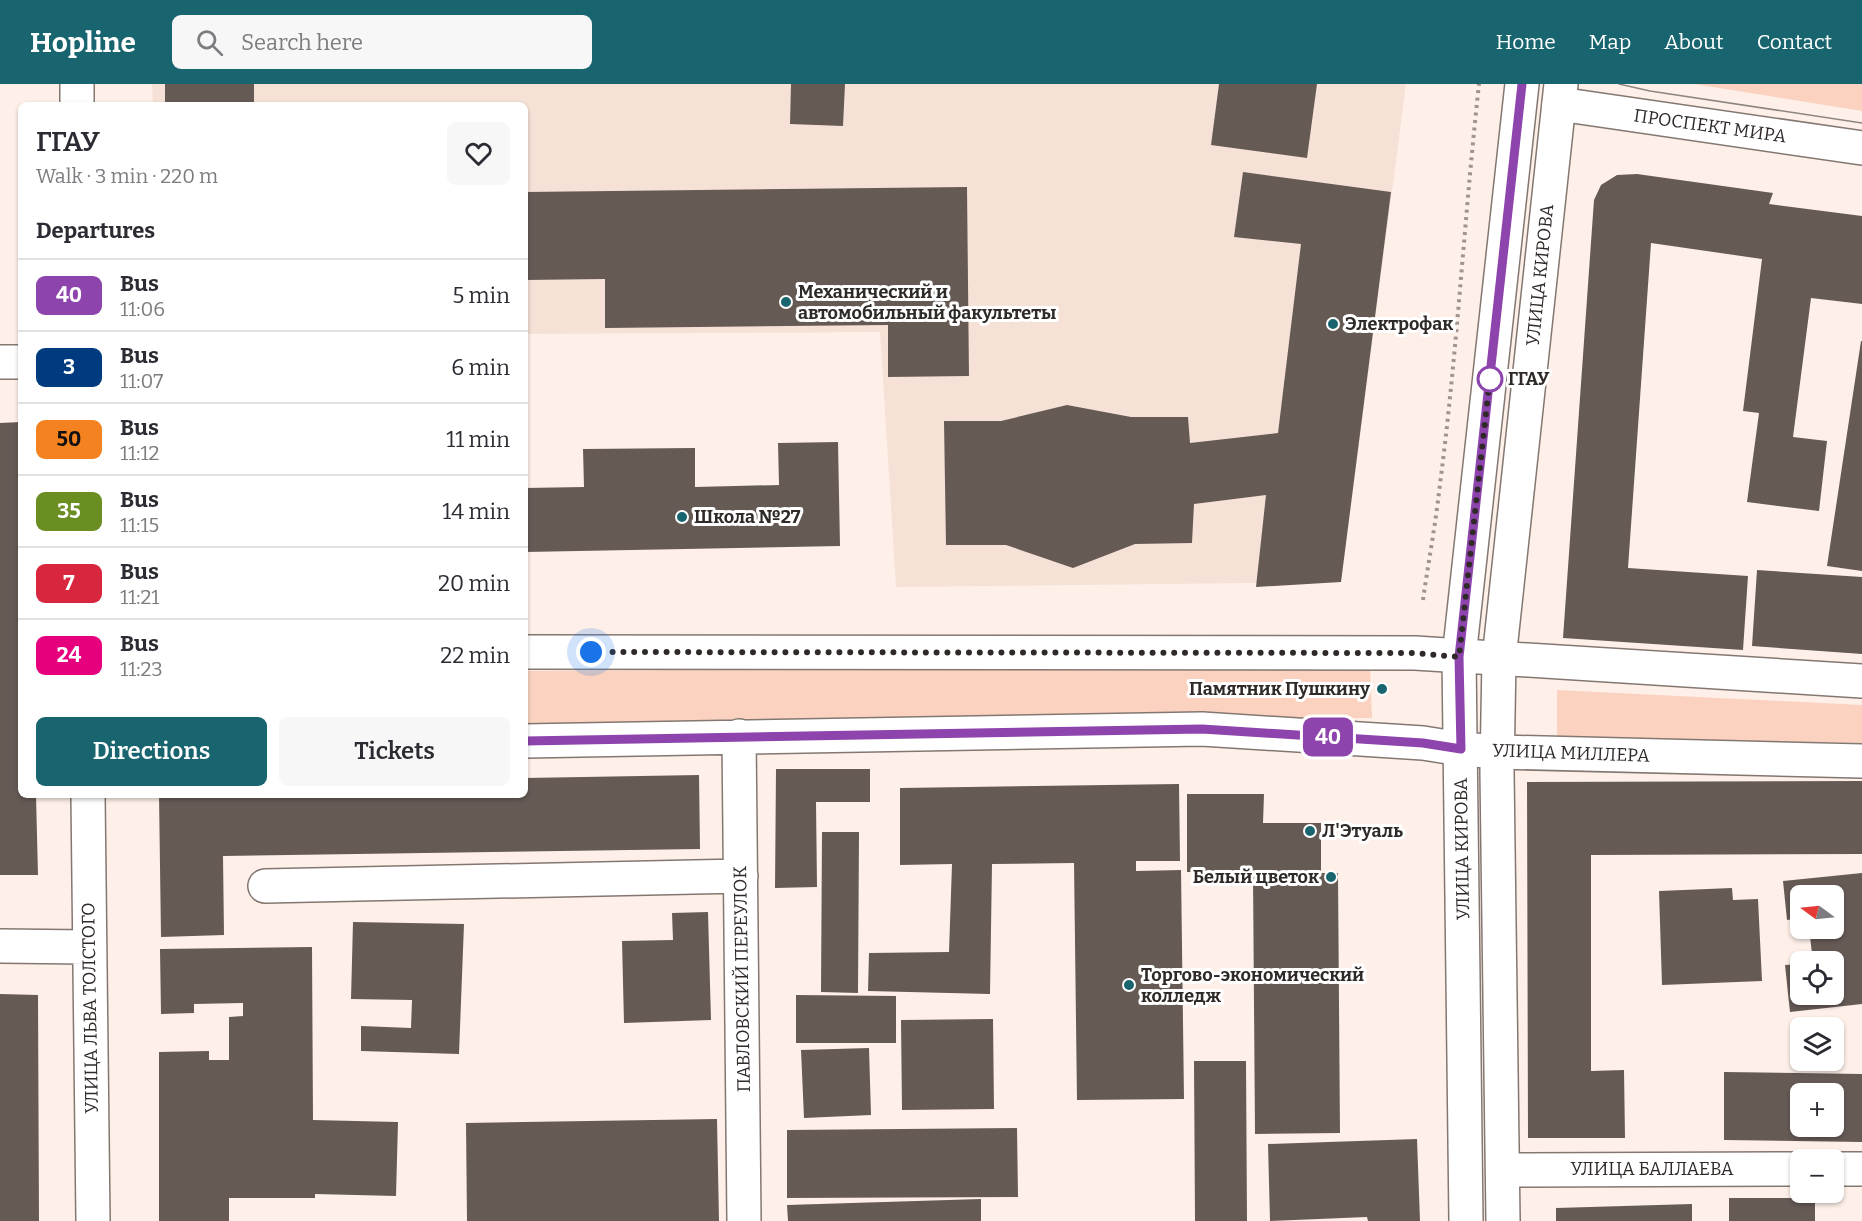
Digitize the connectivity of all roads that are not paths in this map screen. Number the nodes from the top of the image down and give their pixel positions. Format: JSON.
{"nodes":[{"id":1,"x":77,"y":84,"type":"edge"},
{"id":2,"x":1522,"y":84,"type":"edge"},
{"id":3,"x":1560,"y":94,"type":"edge"},
{"id":4,"x":77,"y":102,"type":"edge"},
{"id":5,"x":1862,"y":148,"type":"edge"},
{"id":6,"x":0,"y":362,"type":"edge"},
{"id":7,"x":18,"y":362,"type":"edge"},
{"id":8,"x":528,"y":652,"type":"edge"},
{"id":9,"x":1459,"y":657,"type":"junction"},
{"id":10,"x":1499,"y":659,"type":"junction"},
{"id":11,"x":1862,"y":681,"type":"edge"},
{"id":12,"x":739,"y":736,"type":"junction"},
{"id":13,"x":528,"y":741,"type":"edge"},
{"id":14,"x":1461,"y":749,"type":"junction"},
{"id":15,"x":1499,"y":752,"type":"junction"},
{"id":16,"x":1862,"y":761,"type":"edge"},
{"id":17,"x":88,"y":798,"type":"edge"},
{"id":18,"x":741,"y":876,"type":"junction"},
{"id":19,"x":265,"y":886,"type":"dead end"},
{"id":20,"x":0,"y":946,"type":"edge"},
{"id":21,"x":88,"y":947,"type":"junction"},
{"id":22,"x":1790,"y":1169,"type":"edge"},
{"id":23,"x":1844,"y":1169,"type":"edge"},
{"id":24,"x":1862,"y":1169,"type":"edge"},
{"id":25,"x":1503,"y":1170,"type":"junction"},
{"id":26,"x":93,"y":1221,"type":"edge"},
{"id":27,"x":744,"y":1221,"type":"edge"},
{"id":28,"x":1466,"y":1221,"type":"edge"},
{"id":29,"x":1503,"y":1221,"type":"edge"}],
"edges":[{"from":1,"to":4,"type":"street"},
{"from":2,"to":9,"type":"street","name":"УЛИЦА КИРОВА"},
{"from":3,"to":5,"type":"street","name":"ПРОСПЕКТ МИРА"},
{"from":3,"to":10,"type":"street","name":"УЛИЦА КИРОВА"},
{"from":6,"to":7,"type":"street"},
{"from":8,"to":9,"type":"street"},
{"from":9,"to":10,"type":"street"},
{"from":9,"to":14,"type":"street","name":"УЛИЦА КИРОВА"},
{"from":10,"to":11,"type":"street"},
{"from":10,"to":15,"type":"street","name":"УЛИЦА КИРОВА"},
{"from":12,"to":13,"type":"street","name":"УЛИЦА МИЛЛЕРА"},
{"from":12,"to":14,"type":"street","name":"УЛИЦА МИЛЛЕРА"},
{"from":12,"to":18,"type":"street","name":"ПАВЛОВСКИЙ ПЕРЕУЛОК"},
{"from":14,"to":15,"type":"street","name":"УЛИЦА МИЛЛЕРА"},
{"from":14,"to":28,"type":"street","name":"УЛИЦА КИРОВА"},
{"from":15,"to":16,"type":"street","name":"УЛИЦА МИЛЛЕРА"},
{"from":15,"to":25,"type":"street","name":"УЛИЦА КИРОВА"},
{"from":17,"to":21,"type":"street","name":"УЛИЦА ЛЬВА ТОЛСТОГО"},
{"from":18,"to":19,"type":"street"},
{"from":18,"to":27,"type":"street","name":"ПАВЛОВСКИЙ ПЕРЕУЛОК"},
{"from":20,"to":21,"type":"street"},
{"from":21,"to":26,"type":"street","name":"УЛИЦА ЛЬВА ТОЛСТОГО"},
{"from":22,"to":25,"type":"street","name":"УЛИЦА БАЛЛАЕВА"},
{"from":23,"to":24,"type":"street"},
{"from":25,"to":29,"type":"street","name":"УЛИЦА КИРОВА"}]}
